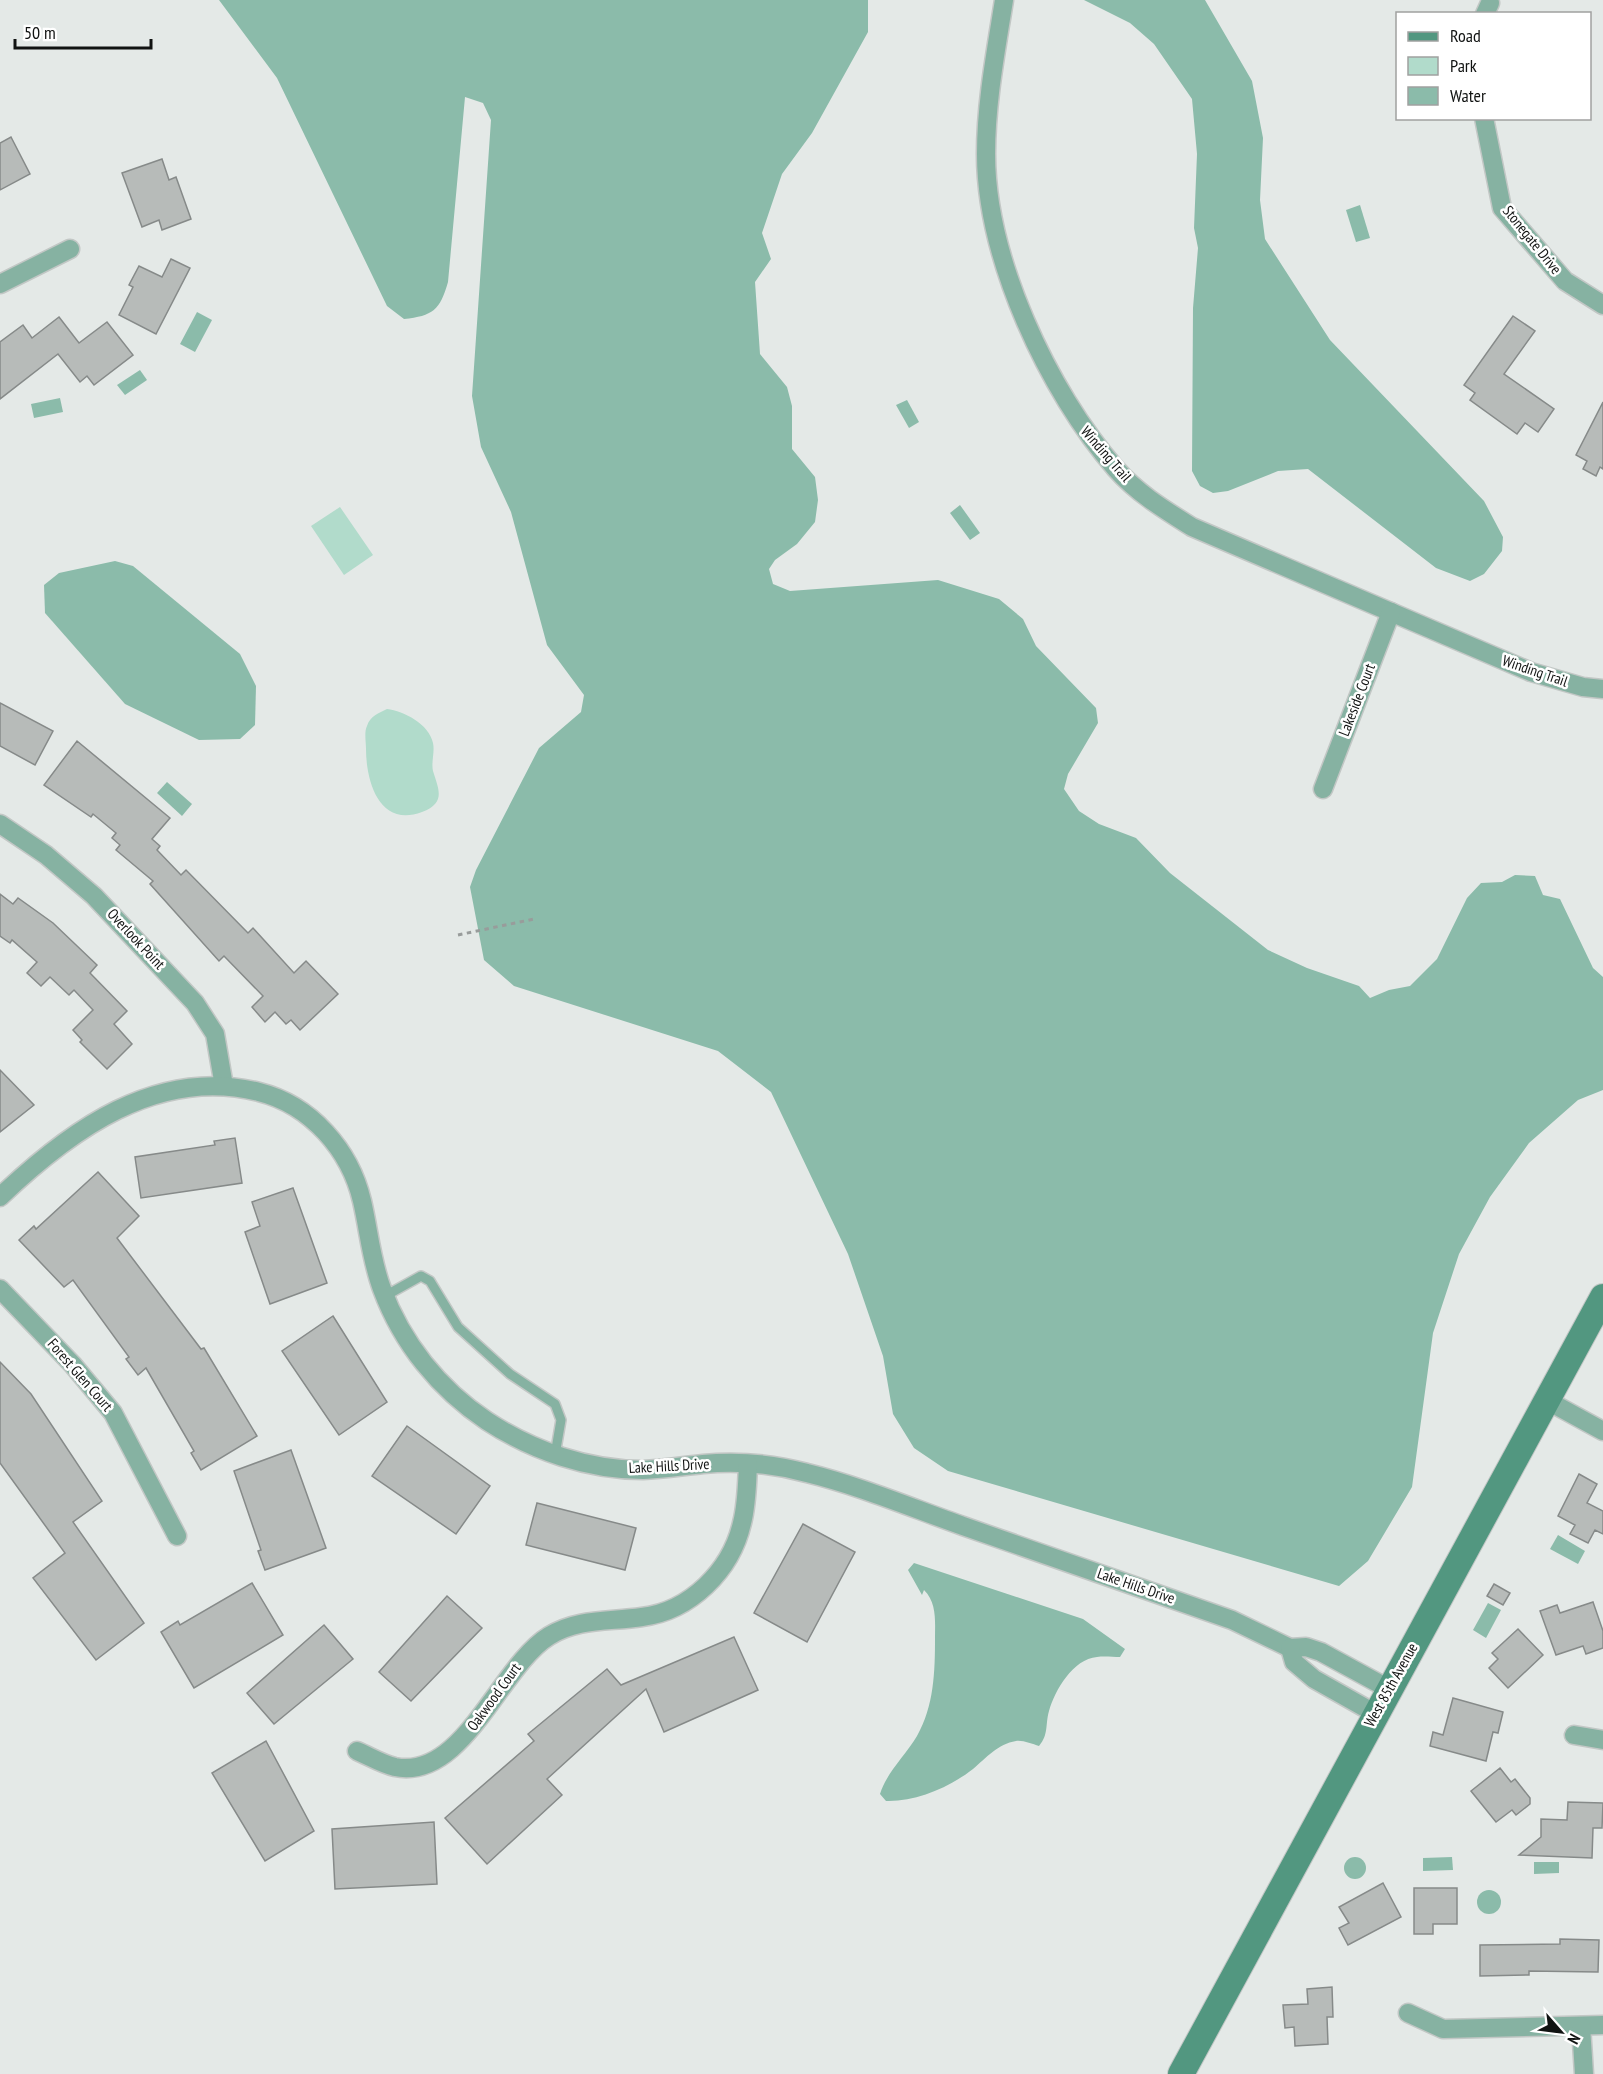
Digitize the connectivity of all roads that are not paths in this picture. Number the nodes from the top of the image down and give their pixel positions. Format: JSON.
{"nodes":[{"id":1,"x":1004,"y":0,"type":"edge"},
{"id":2,"x":1484,"y":120,"type":"edge"},
{"id":3,"x":70,"y":249,"type":"dead end"},
{"id":4,"x":0,"y":284,"type":"edge"},
{"id":5,"x":1603,"y":305,"type":"edge"},
{"id":6,"x":1391,"y":612,"type":"junction"},
{"id":7,"x":1603,"y":689,"type":"edge"},
{"id":8,"x":1323,"y":789,"type":"dead end"},
{"id":9,"x":0,"y":824,"type":"edge"},
{"id":10,"x":224,"y":1086,"type":"junction"},
{"id":11,"x":0,"y":1197,"type":"edge"},
{"id":12,"x":0,"y":1289,"type":"edge"},
{"id":13,"x":385,"y":1296,"type":"junction"},
{"id":14,"x":1603,"y":1297,"type":"edge"},
{"id":15,"x":1548,"y":1401,"type":"junction"},
{"id":16,"x":1603,"y":1431,"type":"edge"},
{"id":17,"x":555,"y":1455,"type":"junction"},
{"id":18,"x":748,"y":1464,"type":"junction"},
{"id":19,"x":177,"y":1536,"type":"dead end"},
{"id":20,"x":1290,"y":1647,"type":"junction"},
{"id":21,"x":1389,"y":1689,"type":"junction"},
{"id":22,"x":1376,"y":1714,"type":"junction"},
{"id":23,"x":1574,"y":1735,"type":"dead end"},
{"id":24,"x":1603,"y":1740,"type":"edge"},
{"id":25,"x":357,"y":1751,"type":"dead end"},
{"id":26,"x":1408,"y":2013,"type":"dead end"},
{"id":27,"x":1603,"y":2025,"type":"edge"},
{"id":28,"x":1581,"y":2026,"type":"junction"},
{"id":29,"x":1181,"y":2074,"type":"edge"},
{"id":30,"x":1584,"y":2074,"type":"edge"}],
"edges":[{"from":1,"to":6,"type":"street","name":"Winding Trail"},
{"from":2,"to":5,"type":"street","name":"Stonegate Drive"},
{"from":3,"to":4,"type":"street"},
{"from":6,"to":7,"type":"street","name":"Winding Trail"},
{"from":6,"to":8,"type":"street","name":"Lakeside Court"},
{"from":9,"to":10,"type":"street","name":"Overlook Point"},
{"from":10,"to":11,"type":"street","name":"Lake Hills Drive"},
{"from":10,"to":13,"type":"street","name":"Lake Hills Drive"},
{"from":12,"to":19,"type":"street","name":"Forest Glen Court"},
{"from":13,"to":17,"type":"street","name":"Lake Hills Drive"},
{"from":13,"to":17,"type":"lane"},
{"from":14,"to":15,"type":"street","name":"West 85th Avenue"},
{"from":15,"to":16,"type":"street"},
{"from":15,"to":21,"type":"street","name":"West 85th Avenue"},
{"from":17,"to":18,"type":"street","name":"Lake Hills Drive"},
{"from":18,"to":20,"type":"street","name":"Lake Hills Drive"},
{"from":18,"to":25,"type":"street","name":"Oakwood Court"},
{"from":20,"to":21,"type":"street","name":"Lake Hills Drive"},
{"from":20,"to":22,"type":"street"},
{"from":21,"to":22,"type":"street","name":"West 85th Avenue"},
{"from":22,"to":29,"type":"street","name":"West 85th Avenue"},
{"from":23,"to":24,"type":"street"},
{"from":26,"to":28,"type":"street"},
{"from":27,"to":28,"type":"street"},
{"from":28,"to":30,"type":"street"}]}
